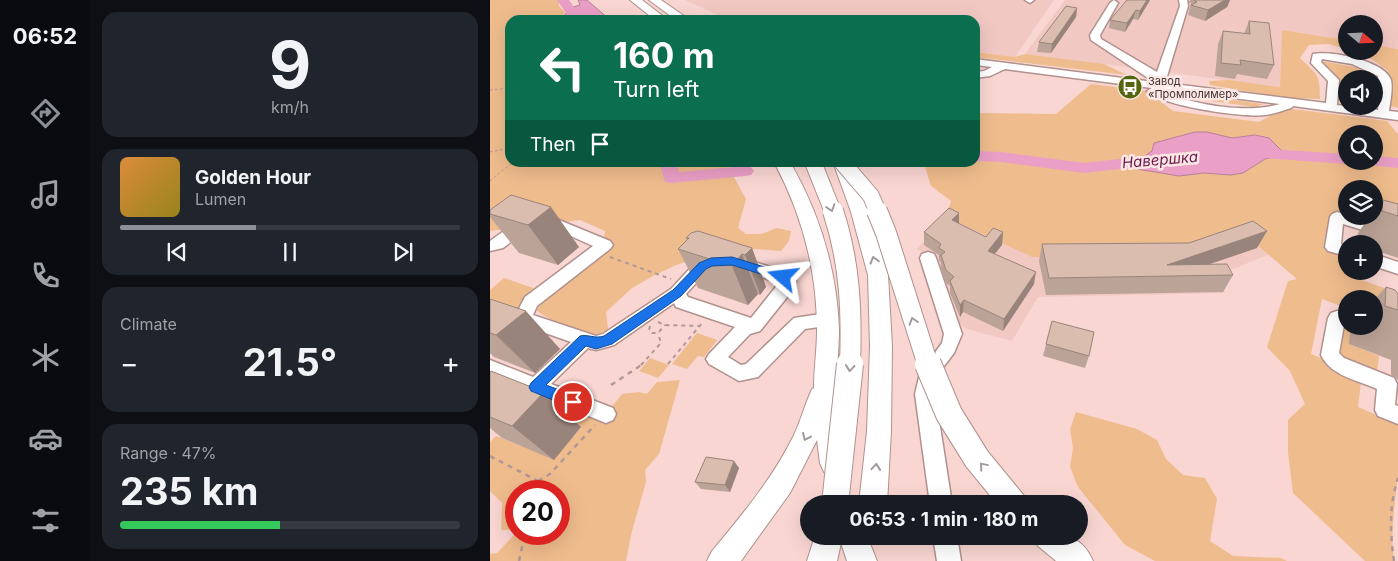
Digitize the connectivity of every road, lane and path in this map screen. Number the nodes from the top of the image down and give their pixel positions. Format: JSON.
{"nodes":[{"id":1,"x":654,"y":0,"type":"edge"},
{"id":2,"x":1183,"y":0,"type":"edge"},
{"id":3,"x":1114,"y":3,"type":"dead end"},
{"id":4,"x":639,"y":4,"type":"edge"},
{"id":5,"x":650,"y":15,"type":"edge"},
{"id":6,"x":655,"y":15,"type":"edge"},
{"id":7,"x":677,"y":15,"type":"edge"},
{"id":8,"x":980,"y":63,"type":"edge"},
{"id":9,"x":989,"y":64,"type":"joint"},
{"id":10,"x":1003,"y":66,"type":"junction"},
{"id":11,"x":1377,"y":70,"type":"edge"},
{"id":12,"x":980,"y":76,"type":"edge"},
{"id":13,"x":1383,"y":76,"type":"edge"},
{"id":14,"x":1159,"y":83,"type":"junction"},
{"id":15,"x":1142,"y":85,"type":"junction"},
{"id":16,"x":505,"y":88,"type":"edge"},
{"id":17,"x":490,"y":90,"type":"edge"},
{"id":18,"x":1294,"y":104,"type":"junction"},
{"id":19,"x":1331,"y":108,"type":"junction"},
{"id":20,"x":1338,"y":109,"type":"edge"},
{"id":21,"x":1383,"y":114,"type":"joint"},
{"id":22,"x":1398,"y":116,"type":"edge"},
{"id":23,"x":505,"y":149,"type":"edge"},
{"id":24,"x":490,"y":152,"type":"edge"},
{"id":25,"x":507,"y":167,"type":"edge"},
{"id":26,"x":785,"y":167,"type":"edge"},
{"id":27,"x":815,"y":167,"type":"edge"},
{"id":28,"x":843,"y":167,"type":"edge"},
{"id":29,"x":846,"y":167,"type":"edge"},
{"id":30,"x":490,"y":181,"type":"edge"},
{"id":31,"x":1398,"y":236,"type":"edge"},
{"id":32,"x":490,"y":246,"type":"edge"},
{"id":33,"x":1338,"y":248,"type":"edge"},
{"id":34,"x":596,"y":252,"type":"junction"},
{"id":35,"x":928,"y":258,"type":"dead end"},
{"id":36,"x":1383,"y":263,"type":"edge"},
{"id":37,"x":1398,"y":268,"type":"edge"},
{"id":38,"x":681,"y":289,"type":"junction"},
{"id":39,"x":712,"y":312,"type":"junction"},
{"id":40,"x":1338,"y":318,"type":"edge"},
{"id":41,"x":827,"y":320,"type":"junction"},
{"id":42,"x":665,"y":325,"type":"junction"},
{"id":43,"x":699,"y":326,"type":"junction"},
{"id":44,"x":754,"y":326,"type":"junction"},
{"id":45,"x":658,"y":333,"type":"junction"},
{"id":46,"x":584,"y":340,"type":"junction"},
{"id":47,"x":668,"y":364,"type":"dead end"},
{"id":48,"x":490,"y":368,"type":"edge"},
{"id":49,"x":826,"y":375,"type":"junction"},
{"id":50,"x":611,"y":385,"type":"dead end"},
{"id":51,"x":536,"y":387,"type":"junction"},
{"id":52,"x":606,"y":414,"type":"joint"},
{"id":53,"x":1398,"y":415,"type":"edge"},
{"id":54,"x":490,"y":456,"type":"edge"},
{"id":55,"x":1398,"y":478,"type":"edge"},
{"id":56,"x":538,"y":480,"type":"joint"},
{"id":57,"x":837,"y":495,"type":"edge"},
{"id":58,"x":842,"y":495,"type":"edge"},
{"id":59,"x":874,"y":495,"type":"edge"},
{"id":60,"x":940,"y":495,"type":"edge"},
{"id":61,"x":1007,"y":495,"type":"edge"},
{"id":62,"x":522,"y":545,"type":"edge"},
{"id":63,"x":826,"y":545,"type":"edge"},
{"id":64,"x":857,"y":545,"type":"edge"},
{"id":65,"x":866,"y":545,"type":"edge"},
{"id":66,"x":947,"y":545,"type":"edge"},
{"id":67,"x":518,"y":561,"type":"edge"},
{"id":68,"x":722,"y":561,"type":"edge"},
{"id":69,"x":822,"y":561,"type":"edge"},
{"id":70,"x":863,"y":561,"type":"edge"},
{"id":71,"x":949,"y":561,"type":"edge"},
{"id":72,"x":1394,"y":561,"type":"edge"}],
"edges":[{"from":1,"to":7,"type":"main road"},
{"from":2,"to":14,"type":"street"},
{"from":3,"to":14,"type":"street"},
{"from":4,"to":5,"type":"main road"},
{"from":4,"to":6,"type":"main road"},
{"from":8,"to":9,"type":"street"},
{"from":9,"to":10,"type":"street"},
{"from":10,"to":12,"type":"street"},
{"from":10,"to":15,"type":"street"},
{"from":11,"to":19,"type":"street"},
{"from":13,"to":21,"type":"street"},
{"from":14,"to":15,"type":"street"},
{"from":14,"to":18,"type":"street"},
{"from":15,"to":18,"type":"street"},
{"from":16,"to":17,"type":"path"},
{"from":18,"to":19,"type":"street"},
{"from":19,"to":20,"type":"street"},
{"from":21,"to":22,"type":"street"},
{"from":23,"to":24,"type":"path"},
{"from":25,"to":30,"type":"path"},
{"from":26,"to":41,"type":"main road"},
{"from":27,"to":57,"type":"main road","one_way":true,"bridge":true},
{"from":59,"to":28,"type":"main road","one_way":true},
{"from":61,"to":29,"type":"main road","one_way":true,"bridge":true},
{"from":31,"to":33,"type":"street"},
{"from":32,"to":34,"type":"street"},
{"from":34,"to":38,"type":"path"},
{"from":34,"to":46,"type":"street"},
{"from":35,"to":60,"type":"street"},
{"from":36,"to":37,"type":"street"},
{"from":38,"to":39,"type":"street"},
{"from":38,"to":44,"type":"street"},
{"from":38,"to":46,"type":"street"},
{"from":39,"to":43,"type":"path"},
{"from":39,"to":44,"type":"street"},
{"from":40,"to":53,"type":"street"},
{"from":41,"to":44,"type":"street"},
{"from":41,"to":49,"type":"main road"},
{"from":42,"to":43,"type":"path"},
{"from":42,"to":45,"type":"path"},
{"from":42,"to":45,"type":"path"},
{"from":43,"to":47,"type":"path"},
{"from":45,"to":50,"type":"path"},
{"from":46,"to":51,"type":"street"},
{"from":48,"to":51,"type":"street"},
{"from":49,"to":58,"type":"main road"},
{"from":49,"to":68,"type":"main road","one_way":true},
{"from":51,"to":52,"type":"street"},
{"from":52,"to":56,"type":"path"},
{"from":54,"to":56,"type":"path"},
{"from":55,"to":72,"type":"path"},
{"from":62,"to":67,"type":"path"},
{"from":63,"to":69,"type":"main road"},
{"from":64,"to":70,"type":"main road"},
{"from":65,"to":70,"type":"main road"},
{"from":66,"to":71,"type":"street"}]}
